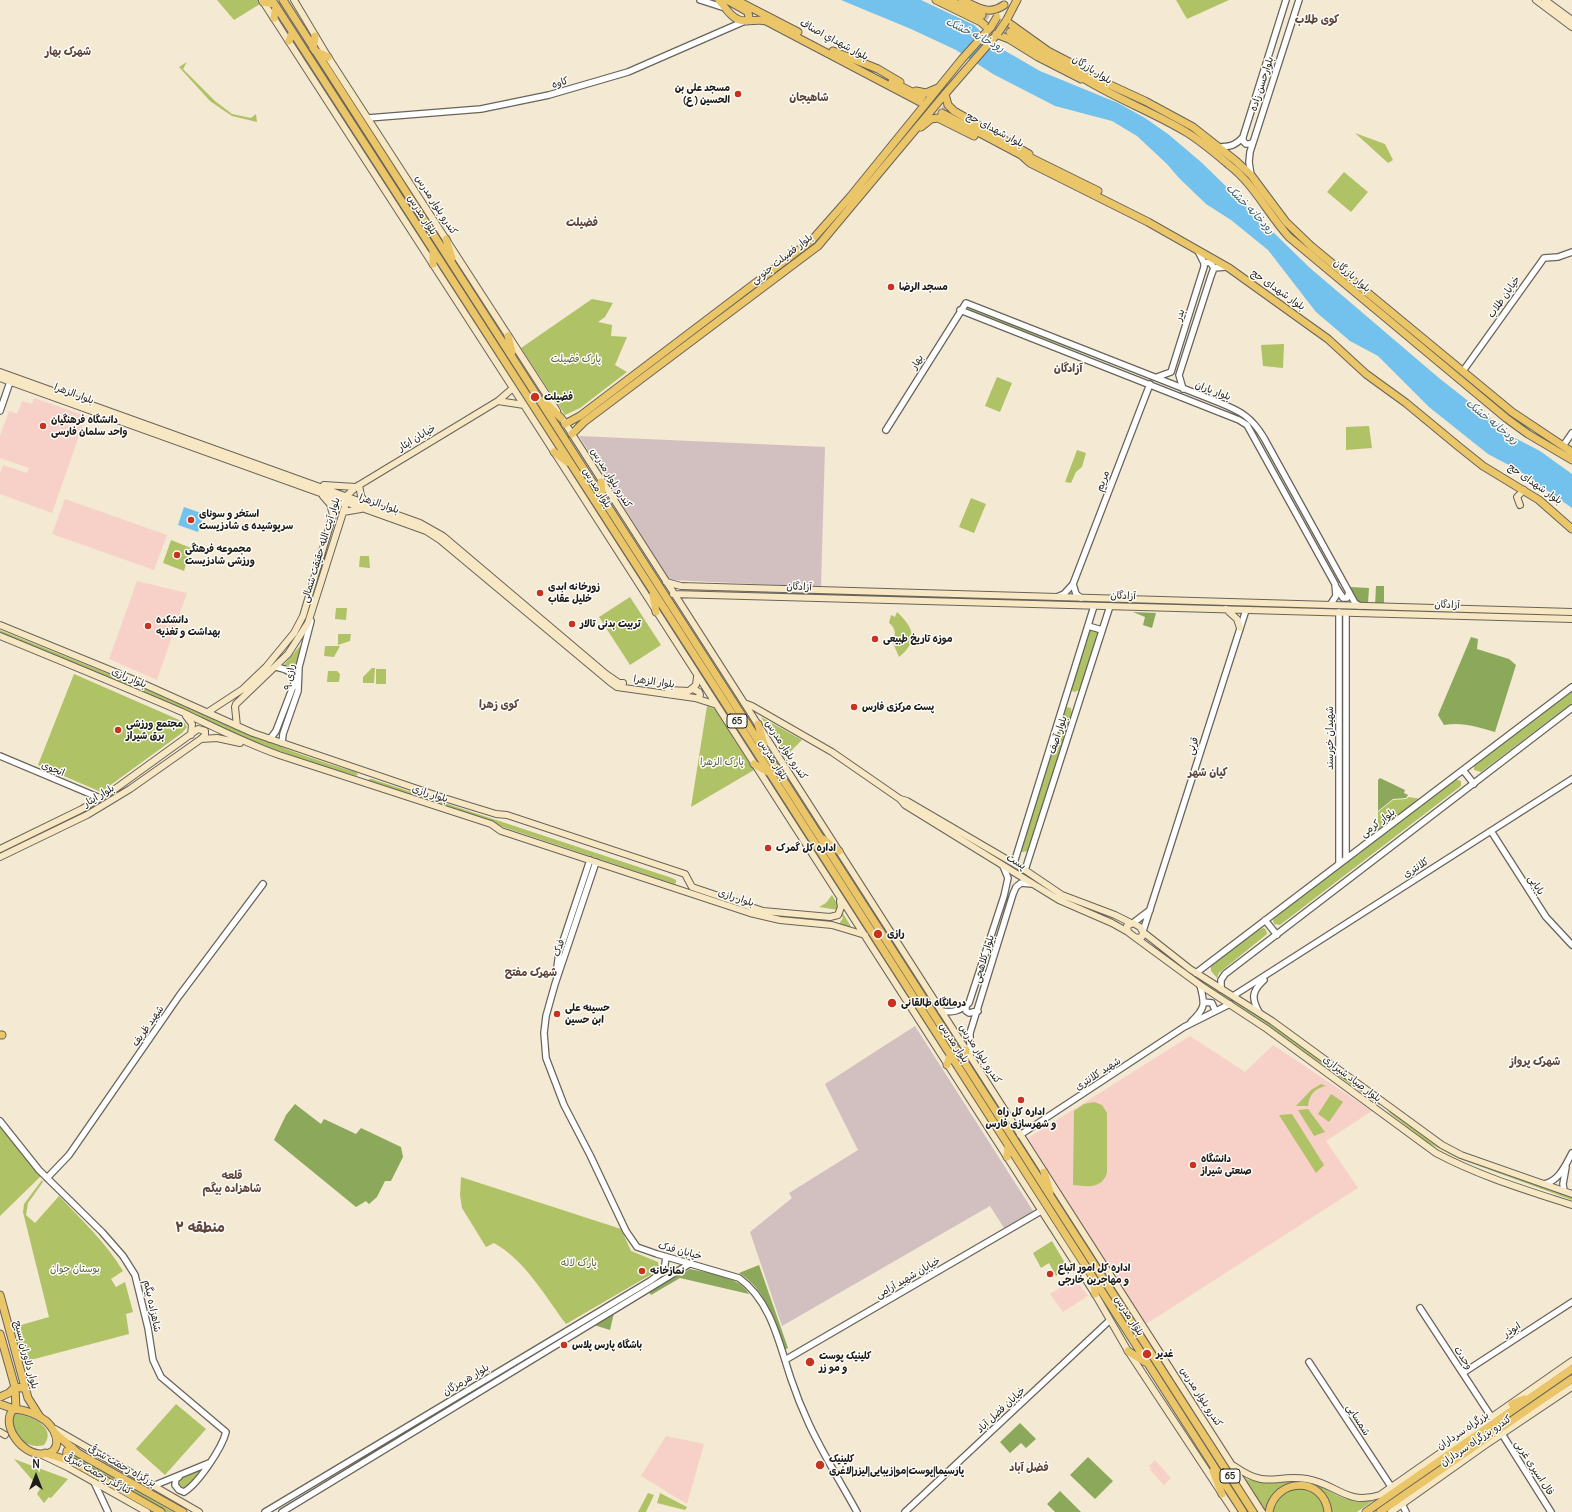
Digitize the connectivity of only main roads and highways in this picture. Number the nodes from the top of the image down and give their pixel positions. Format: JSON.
{"nodes":[{"id":1,"x":283,"y":0,"type":"edge"},
{"id":2,"x":294,"y":0,"type":"edge"},
{"id":3,"x":719,"y":0,"type":"edge"},
{"id":4,"x":727,"y":0,"type":"edge"},
{"id":5,"x":736,"y":0,"type":"edge"},
{"id":6,"x":936,"y":0,"type":"edge"},
{"id":7,"x":948,"y":0,"type":"edge"},
{"id":8,"x":962,"y":0,"type":"edge"},
{"id":9,"x":1017,"y":0,"type":"edge"},
{"id":10,"x":1536,"y":0,"type":"edge"},
{"id":11,"x":1545,"y":0,"type":"edge"},
{"id":12,"x":263,"y":1,"type":"edge"},
{"id":13,"x":1005,"y":3,"type":"edge"},
{"id":14,"x":274,"y":4,"type":"edge"},
{"id":15,"x":982,"y":15,"type":"tunnel mouth"},
{"id":16,"x":274,"y":18,"type":"junction"},
{"id":17,"x":1572,"y":20,"type":"edge"},
{"id":18,"x":746,"y":21,"type":"junction"},
{"id":19,"x":1006,"y":21,"type":"junction"},
{"id":20,"x":1572,"y":27,"type":"edge"},
{"id":21,"x":989,"y":29,"type":"junction"},
{"id":22,"x":1010,"y":32,"type":"tunnel mouth"},
{"id":23,"x":292,"y":33,"type":"junction"},
{"id":24,"x":996,"y":34,"type":"junction"},
{"id":25,"x":315,"y":36,"type":"junction"},
{"id":26,"x":289,"y":42,"type":"junction"},
{"id":27,"x":299,"y":44,"type":"junction"},
{"id":28,"x":313,"y":49,"type":"junction"},
{"id":29,"x":834,"y":51,"type":"junction"},
{"id":30,"x":328,"y":57,"type":"junction"},
{"id":31,"x":1095,"y":82,"type":"junction"},
{"id":32,"x":939,"y":88,"type":"junction"},
{"id":33,"x":945,"y":94,"type":"junction"},
{"id":34,"x":909,"y":97,"type":"junction"},
{"id":35,"x":943,"y":112,"type":"tunnel mouth"},
{"id":36,"x":916,"y":115,"type":"junction"},
{"id":37,"x":342,"y":117,"type":"junction"},
{"id":38,"x":898,"y":149,"type":"junction"},
{"id":39,"x":1032,"y":160,"type":"junction"},
{"id":40,"x":884,"y":162,"type":"junction"},
{"id":41,"x":412,"y":199,"type":"junction"},
{"id":42,"x":403,"y":204,"type":"junction"},
{"id":43,"x":446,"y":239,"type":"junction"},
{"id":44,"x":432,"y":249,"type":"junction"},
{"id":45,"x":434,"y":264,"type":"junction"},
{"id":46,"x":456,"y":269,"type":"junction"},
{"id":47,"x":1370,"y":299,"type":"junction"},
{"id":48,"x":508,"y":336,"type":"junction"},
{"id":49,"x":514,"y":358,"type":"junction"},
{"id":50,"x":0,"y":372,"type":"edge"},
{"id":51,"x":0,"y":378,"type":"edge"},
{"id":52,"x":628,"y":379,"type":"junction"},
{"id":53,"x":633,"y":386,"type":"junction"},
{"id":54,"x":513,"y":388,"type":"junction"},
{"id":55,"x":535,"y":392,"type":"junction"},
{"id":56,"x":498,"y":401,"type":"junction"},
{"id":57,"x":75,"y":402,"type":"junction"},
{"id":58,"x":524,"y":405,"type":"junction"},
{"id":59,"x":582,"y":419,"type":"junction"},
{"id":60,"x":563,"y":421,"type":"junction"},
{"id":61,"x":572,"y":434,"type":"junction"},
{"id":62,"x":554,"y":452,"type":"junction"},
{"id":63,"x":1572,"y":452,"type":"edge"},
{"id":64,"x":1572,"y":460,"type":"edge"},
{"id":65,"x":571,"y":465,"type":"junction"},
{"id":66,"x":276,"y":470,"type":"junction"},
{"id":67,"x":273,"y":477,"type":"junction"},
{"id":68,"x":600,"y":482,"type":"junction"},
{"id":69,"x":316,"y":485,"type":"junction"},
{"id":70,"x":358,"y":486,"type":"junction"},
{"id":71,"x":1524,"y":490,"type":"junction"},
{"id":72,"x":322,"y":495,"type":"junction"},
{"id":73,"x":348,"y":496,"type":"junction"},
{"id":74,"x":602,"y":497,"type":"junction"},
{"id":75,"x":344,"y":502,"type":"junction"},
{"id":76,"x":365,"y":502,"type":"junction"},
{"id":77,"x":1520,"y":505,"type":"dead end"},
{"id":78,"x":364,"y":510,"type":"junction"},
{"id":79,"x":333,"y":515,"type":"junction"},
{"id":80,"x":342,"y":515,"type":"junction"},
{"id":81,"x":1572,"y":525,"type":"edge"},
{"id":82,"x":1572,"y":528,"type":"edge"},
{"id":83,"x":636,"y":549,"type":"junction"},
{"id":84,"x":627,"y":554,"type":"junction"},
{"id":85,"x":666,"y":582,"type":"junction"},
{"id":86,"x":681,"y":586,"type":"junction"},
{"id":87,"x":652,"y":591,"type":"junction"},
{"id":88,"x":673,"y":594,"type":"junction"},
{"id":89,"x":682,"y":594,"type":"junction"},
{"id":90,"x":942,"y":594,"type":"junction"},
{"id":91,"x":942,"y":601,"type":"junction"},
{"id":92,"x":1292,"y":604,"type":"junction"},
{"id":93,"x":1226,"y":609,"type":"junction"},
{"id":94,"x":1292,"y":611,"type":"junction"},
{"id":95,"x":656,"y":612,"type":"junction"},
{"id":96,"x":1450,"y":612,"type":"junction"},
{"id":97,"x":1572,"y":612,"type":"edge"},
{"id":98,"x":1572,"y":619,"type":"edge"},
{"id":99,"x":0,"y":625,"type":"edge"},
{"id":100,"x":1241,"y":626,"type":"road end"},
{"id":101,"x":0,"y":636,"type":"edge"},
{"id":102,"x":697,"y":677,"type":"junction"},
{"id":103,"x":137,"y":681,"type":"junction"},
{"id":104,"x":692,"y":689,"type":"junction"},
{"id":105,"x":134,"y":691,"type":"junction"},
{"id":106,"x":698,"y":698,"type":"junction"},
{"id":107,"x":744,"y":703,"type":"junction"},
{"id":108,"x":714,"y":704,"type":"junction"},
{"id":109,"x":229,"y":706,"type":"junction"},
{"id":110,"x":182,"y":712,"type":"junction"},
{"id":111,"x":208,"y":712,"type":"junction"},
{"id":112,"x":766,"y":714,"type":"junction"},
{"id":113,"x":756,"y":722,"type":"junction"},
{"id":114,"x":237,"y":726,"type":"junction"},
{"id":115,"x":190,"y":735,"type":"junction"},
{"id":116,"x":201,"y":739,"type":"junction"},
{"id":117,"x":250,"y":745,"type":"junction"},
{"id":118,"x":767,"y":754,"type":"junction"},
{"id":119,"x":754,"y":764,"type":"junction"},
{"id":120,"x":368,"y":772,"type":"junction"},
{"id":121,"x":769,"y":772,"type":"junction"},
{"id":122,"x":364,"y":784,"type":"junction"},
{"id":123,"x":933,"y":819,"type":"junction"},
{"id":124,"x":819,"y":835,"type":"junction"},
{"id":125,"x":987,"y":848,"type":"junction"},
{"id":126,"x":0,"y":849,"type":"edge"},
{"id":127,"x":839,"y":851,"type":"junction"},
{"id":128,"x":983,"y":854,"type":"junction"},
{"id":129,"x":0,"y":857,"type":"edge"},
{"id":130,"x":685,"y":874,"type":"junction"},
{"id":131,"x":679,"y":889,"type":"junction"},
{"id":132,"x":839,"y":897,"type":"junction"},
{"id":133,"x":878,"y":912,"type":"junction"},
{"id":134,"x":1115,"y":915,"type":"junction"},
{"id":135,"x":876,"y":923,"type":"junction"},
{"id":136,"x":1112,"y":923,"type":"junction"},
{"id":137,"x":1132,"y":923,"type":"junction"},
{"id":138,"x":1128,"y":932,"type":"junction"},
{"id":139,"x":1143,"y":932,"type":"junction"},
{"id":140,"x":865,"y":935,"type":"junction"},
{"id":141,"x":1136,"y":938,"type":"junction"},
{"id":142,"x":1151,"y":940,"type":"junction"},
{"id":143,"x":1146,"y":946,"type":"junction"},
{"id":144,"x":922,"y":996,"type":"junction"},
{"id":145,"x":915,"y":1002,"type":"junction"},
{"id":146,"x":968,"y":1053,"type":"junction"},
{"id":147,"x":950,"y":1055,"type":"junction"},
{"id":148,"x":965,"y":1063,"type":"junction"},
{"id":149,"x":976,"y":1065,"type":"junction"},
{"id":150,"x":948,"y":1066,"type":"junction"},
{"id":151,"x":959,"y":1070,"type":"junction"},
{"id":152,"x":1388,"y":1106,"type":"junction"},
{"id":153,"x":1383,"y":1114,"type":"junction"},
{"id":154,"x":997,"y":1141,"type":"junction"},
{"id":155,"x":1008,"y":1145,"type":"junction"},
{"id":156,"x":1007,"y":1157,"type":"junction"},
{"id":157,"x":1044,"y":1172,"type":"junction"},
{"id":158,"x":1572,"y":1194,"type":"edge"},
{"id":159,"x":1052,"y":1199,"type":"junction"},
{"id":160,"x":1572,"y":1205,"type":"edge"},
{"id":161,"x":1094,"y":1282,"type":"junction"},
{"id":162,"x":1114,"y":1287,"type":"junction"},
{"id":163,"x":1094,"y":1294,"type":"junction"},
{"id":164,"x":0,"y":1295,"type":"edge"},
{"id":165,"x":0,"y":1334,"type":"edge"},
{"id":166,"x":1128,"y":1351,"type":"junction"},
{"id":167,"x":1572,"y":1362,"type":"edge"},
{"id":168,"x":1148,"y":1363,"type":"junction"},
{"id":169,"x":1163,"y":1364,"type":"junction"},
{"id":170,"x":1572,"y":1369,"type":"edge"},
{"id":171,"x":1571,"y":1383,"type":"edge"},
{"id":172,"x":24,"y":1385,"type":"junction"},
{"id":173,"x":15,"y":1387,"type":"junction"},
{"id":174,"x":1537,"y":1393,"type":"junction"},
{"id":175,"x":0,"y":1397,"type":"edge"},
{"id":176,"x":1542,"y":1400,"type":"junction"},
{"id":177,"x":0,"y":1404,"type":"edge"},
{"id":178,"x":1512,"y":1404,"type":"junction"},
{"id":179,"x":15,"y":1409,"type":"junction"},
{"id":180,"x":1532,"y":1415,"type":"junction"},
{"id":181,"x":40,"y":1417,"type":"junction"},
{"id":182,"x":2,"y":1428,"type":"edge"},
{"id":183,"x":1476,"y":1429,"type":"junction"},
{"id":184,"x":54,"y":1431,"type":"junction"},
{"id":185,"x":1206,"y":1439,"type":"junction"},
{"id":186,"x":1199,"y":1444,"type":"junction"},
{"id":187,"x":1461,"y":1444,"type":"junction"},
{"id":188,"x":1484,"y":1446,"type":"joint"},
{"id":189,"x":72,"y":1448,"type":"junction"},
{"id":190,"x":1474,"y":1448,"type":"junction"},
{"id":191,"x":42,"y":1454,"type":"junction"},
{"id":192,"x":1208,"y":1458,"type":"junction"},
{"id":193,"x":66,"y":1460,"type":"junction"},
{"id":194,"x":1232,"y":1464,"type":"junction"},
{"id":195,"x":1222,"y":1494,"type":"junction"},
{"id":196,"x":147,"y":1512,"type":"edge"},
{"id":197,"x":161,"y":1512,"type":"edge"},
{"id":198,"x":183,"y":1512,"type":"edge"},
{"id":199,"x":199,"y":1512,"type":"edge"},
{"id":200,"x":1234,"y":1512,"type":"edge"},
{"id":201,"x":1243,"y":1512,"type":"edge"},
{"id":202,"x":1253,"y":1512,"type":"edge"},
{"id":203,"x":1262,"y":1512,"type":"edge"},
{"id":204,"x":1269,"y":1512,"type":"edge"},
{"id":205,"x":1328,"y":1512,"type":"edge"},
{"id":206,"x":1366,"y":1512,"type":"edge"},
{"id":207,"x":1380,"y":1512,"type":"edge"},
{"id":208,"x":1391,"y":1512,"type":"edge"}],
"edges":[{"from":1,"to":28,"type":"main road","name":"بلوار مدرس","number":"65"},
{"from":2,"to":25,"type":"main road","name":"کندرو بلوار مدرس"},
{"from":3,"to":18,"type":"main road"},
{"from":4,"to":18,"type":"main road"},
{"from":5,"to":29,"type":"main road","name":"بلوار شهداي اصناف"},
{"from":6,"to":21,"type":"main road"},
{"from":7,"to":15,"type":"main road"},
{"from":8,"to":13,"type":"main road"},
{"from":9,"to":19,"type":"main road","name":"بلوار فضیلت جنوبی"},
{"from":10,"to":20,"type":"main road"},
{"from":11,"to":17,"type":"main road"},
{"from":12,"to":14,"type":"main road"},
{"from":12,"to":16,"type":"main road"},
{"from":13,"to":21,"type":"main road","name":"بلوار فضیلت جنوبی","bridge":true},
{"from":14,"to":16,"type":"main road"},
{"from":14,"to":23,"type":"main road","name":"بلوار مدرس","number":"65"},
{"from":16,"to":26,"type":"main road"},
{"from":18,"to":34,"type":"main road","name":"بلوار شهداي اصناف"},
{"from":19,"to":24,"type":"main road","name":"بلوار فضیلت جنوبی","bridge":true},
{"from":19,"to":31,"type":"main road"},
{"from":21,"to":32,"type":"main road","name":"بلوار فضیلت جنوبی"},
{"from":22,"to":31,"type":"main road","name":"بلوار بازرگان"},
{"from":23,"to":26,"type":"main road"},
{"from":23,"to":27,"type":"main road","name":"بلوار مدرس","number":"65"},
{"from":24,"to":31,"type":"main road"},
{"from":24,"to":33,"type":"main road","name":"بلوار فضیلت جنوبی"},
{"from":25,"to":28,"type":"main road"},
{"from":25,"to":30,"type":"main road","name":"کندرو بلوار مدرس"},
{"from":26,"to":27,"type":"main road"},
{"from":26,"to":37,"type":"main road"},
{"from":27,"to":37,"type":"main road","name":"بلوار مدرس","number":"65"},
{"from":28,"to":30,"type":"main road"},
{"from":28,"to":41,"type":"main road","name":"بلوار مدرس","number":"65"},
{"from":29,"to":32,"type":"main road"},
{"from":29,"to":34,"type":"main road","name":"بلوار شهداي اصناف"},
{"from":30,"to":43,"type":"main road","name":"کندرو بلوار مدرس"},
{"from":31,"to":47,"type":"main road","name":"بلوار بازرگان"},
{"from":31,"to":47,"type":"main road","name":"بلوار بازرگان"},
{"from":32,"to":36,"type":"main road","name":"بلوار فضیلت جنوبی"},
{"from":33,"to":38,"type":"main road","name":"بلوار فضیلت جنوبی"},
{"from":33,"to":39,"type":"main road"},
{"from":34,"to":36,"type":"main road"},
{"from":35,"to":39,"type":"main road","name":"بلوار شهدای حج"},
{"from":36,"to":40,"type":"main road","name":"بلوار فضیلت جنوبی"},
{"from":37,"to":42,"type":"main road","name":"بلوار مدرس","number":"65"},
{"from":37,"to":45,"type":"main road"},
{"from":38,"to":39,"type":"main road"},
{"from":38,"to":40,"type":"main road","name":"بلوار فضیلت جنوبی"},
{"from":39,"to":71,"type":"main road","name":"بلوار شهدای حج"},
{"from":39,"to":81,"type":"main road","name":"بلوار شهدای حج"},
{"from":40,"to":52,"type":"main road","name":"بلوار فضیلت جنوبی"},
{"from":40,"to":53,"type":"main road","name":"بلوار فضیلت جنوبی"},
{"from":41,"to":42,"type":"main road"},
{"from":41,"to":46,"type":"main road","name":"بلوار مدرس","number":"65"},
{"from":42,"to":44,"type":"main road","name":"بلوار مدرس","number":"65"},
{"from":43,"to":46,"type":"main road"},
{"from":43,"to":48,"type":"main road","name":"کندرو بلوار مدرس"},
{"from":44,"to":45,"type":"main road"},
{"from":44,"to":65,"type":"main road","name":"بلوار مدرس","number":"65"},
{"from":45,"to":54,"type":"main road"},
{"from":46,"to":49,"type":"main road","name":"بلوار مدرس","number":"65"},
{"from":47,"to":63,"type":"main road","name":"بلوار بازرگان"},
{"from":47,"to":64,"type":"main road","name":"بلوار بازرگان"},
{"from":48,"to":49,"type":"main road"},
{"from":48,"to":60,"type":"main road","name":"کندرو بلوار مدرس"},
{"from":49,"to":55,"type":"main road","name":"بلوار مدرس","number":"65"},
{"from":50,"to":57,"type":"main road","name":"بلوار الزهرا"},
{"from":51,"to":57,"type":"main road","name":"بلوار الزهرا"},
{"from":52,"to":53,"type":"main road"},
{"from":52,"to":59,"type":"main road","name":"بلوار فضیلت جنوبی"},
{"from":53,"to":59,"type":"main road","name":"بلوار فضیلت جنوبی"},
{"from":54,"to":56,"type":"main road"},
{"from":54,"to":58,"type":"main road"},
{"from":55,"to":60,"type":"main road"},
{"from":55,"to":74,"type":"main road","name":"بلوار مدرس","number":"65"},
{"from":56,"to":58,"type":"main road"},
{"from":56,"to":70,"type":"main road","name":"خیابان ایثار"},
{"from":57,"to":66,"type":"main road","name":"بلوار الزهرا"},
{"from":57,"to":67,"type":"main road","name":"بلوار الزهرا"},
{"from":58,"to":62,"type":"main road"},
{"from":59,"to":60,"type":"main road","name":"بلوار فضیلت جنوبی"},
{"from":59,"to":61,"type":"main road","name":"بلوار فضیلت جنوبی"},
{"from":60,"to":61,"type":"main road","name":"کندرو بلوار مدرس"},
{"from":61,"to":68,"type":"main road","name":"کندرو بلوار مدرس"},
{"from":62,"to":65,"type":"main road"},
{"from":62,"to":95,"type":"main road"},
{"from":65,"to":84,"type":"main road","name":"بلوار مدرس","number":"65"},
{"from":66,"to":67,"type":"main road"},
{"from":66,"to":69,"type":"main road","name":"بلوار الزهرا"},
{"from":67,"to":72,"type":"main road","name":"بلوار الزهرا"},
{"from":68,"to":74,"type":"main road"},
{"from":68,"to":85,"type":"main road","name":"کندرو بلوار مدرس"},
{"from":69,"to":70,"type":"main road"},
{"from":69,"to":73,"type":"main road","name":"بلوار الزهرا"},
{"from":70,"to":73,"type":"main road","name":"خیابان ایثار"},
{"from":70,"to":76,"type":"main road"},
{"from":71,"to":77,"type":"main road"},
{"from":71,"to":82,"type":"main road","name":"بلوار شهدای حج"},
{"from":72,"to":75,"type":"main road","name":"بلوار الزهرا"},
{"from":72,"to":79,"type":"main road"},
{"from":73,"to":75,"type":"main road","name":"بلوار آیت الله حقیقت شمالی"},
{"from":73,"to":76,"type":"main road","name":"بلوار الزهرا"},
{"from":74,"to":83,"type":"main road","name":"بلوار مدرس","number":"65"},
{"from":75,"to":78,"type":"main road","name":"بلوار الزهرا"},
{"from":75,"to":79,"type":"main road","name":"بلوار آیت الله حقیقت شمالی"},
{"from":75,"to":80,"type":"main road","name":"بلوار آیت الله حقیقت شمالی"},
{"from":76,"to":104,"type":"main road","name":"بلوار الزهرا"},
{"from":78,"to":80,"type":"main road"},
{"from":78,"to":106,"type":"main road","name":"بلوار الزهرا"},
{"from":79,"to":80,"type":"main road"},
{"from":79,"to":109,"type":"main road","name":"بلوار آیت الله حقیقت شمالی"},
{"from":80,"to":109,"type":"main road","name":"بلوار آیت الله حقیقت شمالی"},
{"from":83,"to":84,"type":"main road"},
{"from":83,"to":118,"type":"main road","name":"بلوار مدرس","number":"65"},
{"from":84,"to":87,"type":"main road","name":"بلوار مدرس","number":"65"},
{"from":85,"to":86,"type":"main road","name":"آزادگان"},
{"from":85,"to":88,"type":"main road","name":"کندرو بلوار مدرس"},
{"from":86,"to":89,"type":"main road"},
{"from":86,"to":90,"type":"main road","name":"آزادگان"},
{"from":87,"to":95,"type":"main road"},
{"from":87,"to":121,"type":"main road","name":"بلوار مدرس","number":"65"},
{"from":88,"to":89,"type":"main road","name":"آزادگان"},
{"from":88,"to":107,"type":"main road","name":"کندرو بلوار مدرس"},
{"from":89,"to":91,"type":"main road","name":"آزادگان"},
{"from":90,"to":91,"type":"main road"},
{"from":90,"to":92,"type":"main road","name":"آزادگان"},
{"from":91,"to":93,"type":"main road","name":"آزادگان"},
{"from":92,"to":94,"type":"main road"},
{"from":92,"to":96,"type":"main road","name":"آزادگان"},
{"from":93,"to":94,"type":"main road","name":"آزادگان"},
{"from":93,"to":100,"type":"main road"},
{"from":94,"to":96,"type":"main road","name":"آزادگان"},
{"from":95,"to":102,"type":"main road"},
{"from":96,"to":97,"type":"main road","name":"آزادگان"},
{"from":96,"to":98,"type":"main road","name":"آزادگان"},
{"from":99,"to":103,"type":"main road","name":"بلوار رازی"},
{"from":101,"to":105,"type":"main road","name":"بلوار رازی"},
{"from":102,"to":104,"type":"main road"},
{"from":102,"to":108,"type":"main road"},
{"from":103,"to":105,"type":"main road"},
{"from":103,"to":111,"type":"main road","name":"بلوار رازی"},
{"from":104,"to":106,"type":"main road"},
{"from":105,"to":110,"type":"main road","name":"بلوار رازی"},
{"from":106,"to":108,"type":"main road","name":"بلوار الزهرا"},
{"from":107,"to":112,"type":"main road","name":"پست"},
{"from":107,"to":113,"type":"main road","name":"کندرو بلوار مدرس"},
{"from":108,"to":119,"type":"main road"},
{"from":109,"to":111,"type":"main road","name":"بلوار آیت الله حقیقت شمالی"},
{"from":109,"to":114,"type":"main road"},
{"from":110,"to":115,"type":"main road"},
{"from":110,"to":117,"type":"main road","name":"بلوار رازی"},
{"from":111,"to":114,"type":"main road","name":"بلوار رازی"},
{"from":112,"to":113,"type":"main road"},
{"from":112,"to":123,"type":"main road","name":"پست"},
{"from":113,"to":118,"type":"main road"},
{"from":113,"to":127,"type":"main road","name":"کندرو بلوار مدرس"},
{"from":114,"to":120,"type":"main road","name":"بلوار رازی"},
{"from":115,"to":116,"type":"main road"},
{"from":115,"to":126,"type":"main road","name":"بلوار ایثار"},
{"from":116,"to":117,"type":"main road"},
{"from":116,"to":129,"type":"main road","name":"بلوار ایثار"},
{"from":117,"to":122,"type":"main road","name":"بلوار رازی"},
{"from":118,"to":124,"type":"main road","name":"بلوار مدرس","number":"65"},
{"from":119,"to":121,"type":"main road"},
{"from":119,"to":132,"type":"main road"},
{"from":120,"to":122,"type":"main road"},
{"from":120,"to":130,"type":"main road","name":"بلوار رازی"},
{"from":121,"to":145,"type":"main road","name":"بلوار مدرس","number":"65"},
{"from":122,"to":131,"type":"main road","name":"بلوار رازی"},
{"from":123,"to":125,"type":"main road","name":"پست"},
{"from":123,"to":128,"type":"main road","name":"پست"},
{"from":124,"to":127,"type":"main road"},
{"from":124,"to":135,"type":"main road","name":"بلوار مدرس","number":"65"},
{"from":125,"to":128,"type":"main road"},
{"from":125,"to":134,"type":"main road","name":"پست"},
{"from":127,"to":133,"type":"main road","name":"کندرو بلوار مدرس"},
{"from":128,"to":136,"type":"main road","name":"پست"},
{"from":130,"to":131,"type":"main road"},
{"from":130,"to":132,"type":"main road","name":"بلوار رازی"},
{"from":131,"to":140,"type":"main road","name":"بلوار رازی"},
{"from":132,"to":140,"type":"main road"},
{"from":133,"to":135,"type":"main road"},
{"from":133,"to":146,"type":"main road","name":"کندرو بلوار مدرس"},
{"from":134,"to":136,"type":"main road"},
{"from":134,"to":137,"type":"main road","name":"پست"},
{"from":135,"to":144,"type":"main road","name":"بلوار مدرس","number":"65"},
{"from":136,"to":138,"type":"main road","name":"پست"},
{"from":137,"to":138,"type":"main road"},
{"from":137,"to":139,"type":"main road"},
{"from":138,"to":141,"type":"main road"},
{"from":139,"to":141,"type":"main road"},
{"from":139,"to":142,"type":"main road","name":"بلوار صیاد شیرازی"},
{"from":140,"to":150,"type":"main road"},
{"from":141,"to":143,"type":"main road","name":"بلوار صیاد شیرازی"},
{"from":142,"to":143,"type":"main road"},
{"from":142,"to":152,"type":"main road","name":"بلوار صیاد شیرازی"},
{"from":143,"to":153,"type":"main road","name":"بلوار صیاد شیرازی"},
{"from":144,"to":145,"type":"main road"},
{"from":144,"to":148,"type":"main road","name":"بلوار مدرس","number":"65"},
{"from":145,"to":147,"type":"main road","name":"بلوار مدرس","number":"65"},
{"from":146,"to":148,"type":"main road"},
{"from":146,"to":149,"type":"main road","name":"کندرو بلوار مدرس"},
{"from":147,"to":150,"type":"main road"},
{"from":147,"to":151,"type":"main road","name":"بلوار مدرس","number":"65"},
{"from":148,"to":149,"type":"main road"},
{"from":148,"to":159,"type":"main road","name":"بلوار مدرس","number":"65"},
{"from":149,"to":157,"type":"main road","name":"کندرو بلوار مدرس"},
{"from":150,"to":151,"type":"main road"},
{"from":150,"to":154,"type":"main road"},
{"from":151,"to":155,"type":"main road","name":"بلوار مدرس","number":"65"},
{"from":152,"to":153,"type":"main road"},
{"from":152,"to":158,"type":"main road","name":"بلوار صیاد شیرازی"},
{"from":153,"to":160,"type":"main road","name":"بلوار صیاد شیرازی"},
{"from":154,"to":155,"type":"main road"},
{"from":154,"to":156,"type":"main road"},
{"from":155,"to":156,"type":"main road"},
{"from":155,"to":161,"type":"main road","name":"بلوار مدرس","number":"65"},
{"from":156,"to":163,"type":"main road"},
{"from":157,"to":159,"type":"main road"},
{"from":157,"to":162,"type":"main road","name":"کندرو بلوار مدرس"},
{"from":159,"to":162,"type":"main road","name":"بلوار مدرس","number":"65"},
{"from":161,"to":163,"type":"main road"},
{"from":161,"to":168,"type":"main road","name":"بلوار مدرس","number":"65"},
{"from":162,"to":169,"type":"main road","name":"بلوار مدرس","number":"65"},
{"from":163,"to":166,"type":"main road"},
{"from":164,"to":172,"type":"main road","name":"بلوار دلاوران بسیج"},
{"from":165,"to":173,"type":"main road","name":"بلوار دلاوران بسیج"},
{"from":166,"to":168,"type":"main road"},
{"from":166,"to":195,"type":"main road"},
{"from":167,"to":178,"type":"main road","name":"کندرو بزرگراه سرداران"},
{"from":168,"to":186,"type":"main road","name":"بلوار مدرس","number":"65"},
{"from":169,"to":185,"type":"main road","name":"بلوار مدرس","number":"65"},
{"from":169,"to":194,"type":"main road","name":"کندرو بلوار مدرس"},
{"from":170,"to":174,"type":"main road","name":"بزرگراه سرداران"},
{"from":171,"to":176,"type":"main road","name":"بزرگراه سرداران"},
{"from":171,"to":180,"type":"main road","name":"کندرو بزرگراه سرداران"},
{"from":172,"to":173,"type":"main road"},
{"from":172,"to":181,"type":"main road","name":"بلوار دلاوران بسیج"},
{"from":173,"to":175,"type":"main road"},
{"from":173,"to":179,"type":"main road","name":"بلوار دلاوران بسیج"},
{"from":174,"to":178,"type":"main road"},
{"from":174,"to":187,"type":"main road","name":"بزرگراه سرداران"},
{"from":176,"to":180,"type":"main road"},
{"from":176,"to":190,"type":"main road","name":"بزرگراه سرداران"},
{"from":177,"to":179,"type":"main road"},
{"from":178,"to":183,"type":"main road","name":"کندرو بزرگراه سرداران"},
{"from":179,"to":181,"type":"main road"},
{"from":179,"to":182,"type":"main road"},
{"from":180,"to":188,"type":"main road","name":"کندرو بزرگراه سرداران"},
{"from":181,"to":184,"type":"main road","name":"بزرگراه رحمت شرقی"},
{"from":182,"to":191,"type":"main road","name":"بزرگراه رحمت شرقی"},
{"from":183,"to":187,"type":"main road"},
{"from":183,"to":194,"type":"main road","name":"کندرو بزرگراه سرداران"},
{"from":184,"to":189,"type":"main road","name":"بزرگراه رحمت شرقی"},
{"from":184,"to":191,"type":"main road"},
{"from":184,"to":199,"type":"main road","name":"کنارگذر رحمت شرقی"},
{"from":185,"to":186,"type":"main road"},
{"from":185,"to":202,"type":"main road","name":"بلوار مدرس","number":"65"},
{"from":186,"to":192,"type":"main road","name":"بلوار مدرس","number":"65"},
{"from":187,"to":206,"type":"main road","name":"بزرگراه سرداران"},
{"from":188,"to":190,"type":"main road"},
{"from":189,"to":193,"type":"main road"},
{"from":189,"to":198,"type":"main road","name":"بزرگراه رحمت شرقی"},
{"from":190,"to":207,"type":"main road","name":"بزرگراه سرداران"},
{"from":190,"to":208,"type":"main road","name":"کندرو بزرگراه سرداران"},
{"from":191,"to":193,"type":"main road","name":"بزرگراه رحمت شرقی"},
{"from":191,"to":196,"type":"main road","name":"کنارگذر رحمت شرقی"},
{"from":192,"to":195,"type":"main road"},
{"from":192,"to":201,"type":"main road","name":"بلوار مدرس","number":"65"},
{"from":193,"to":197,"type":"main road","name":"بزرگراه رحمت شرقی"},
{"from":194,"to":203,"type":"main road","name":"کندرو بلوار مدرس"},
{"from":195,"to":200,"type":"main road"},
{"from":204,"to":205,"type":"main road"}]}
